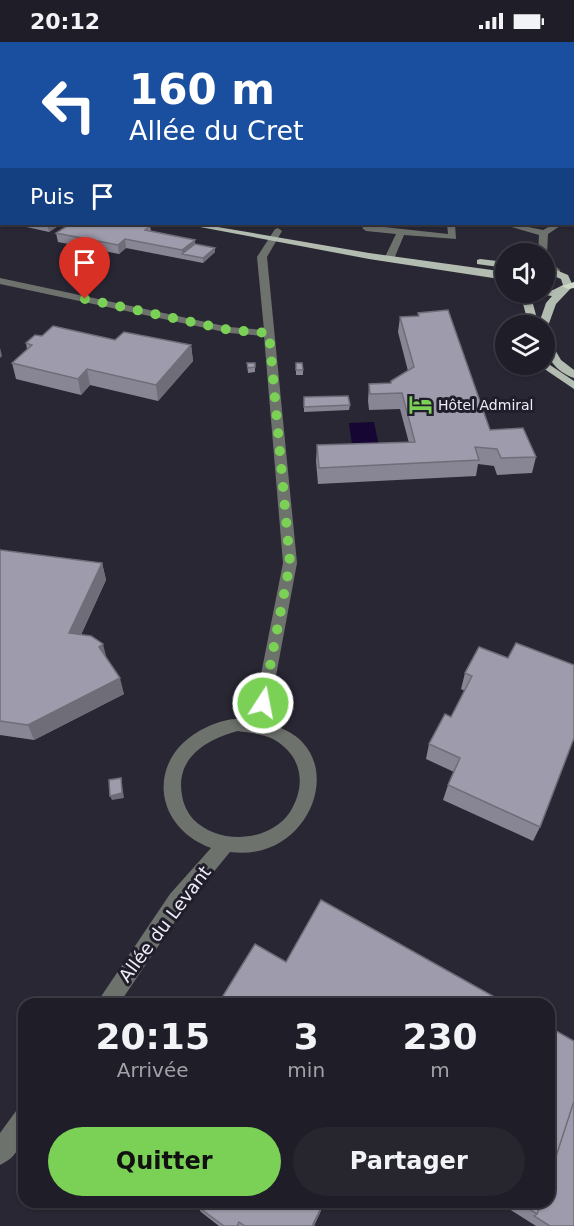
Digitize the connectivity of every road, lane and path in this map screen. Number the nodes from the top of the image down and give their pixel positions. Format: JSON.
{"nodes":[{"id":1,"x":195,"y":225,"type":"edge"},
{"id":2,"x":237,"y":225,"type":"edge"},
{"id":3,"x":451,"y":225,"type":"edge"},
{"id":4,"x":509,"y":225,"type":"edge"},
{"id":5,"x":557,"y":225,"type":"edge"},
{"id":6,"x":366,"y":228,"type":"dead end"},
{"id":7,"x":401,"y":232,"type":"junction"},
{"id":8,"x":544,"y":233,"type":"junction"},
{"id":9,"x":274,"y":236,"type":"junction"},
{"id":10,"x":542,"y":243,"type":"edge"},
{"id":11,"x":391,"y":255,"type":"junction"},
{"id":12,"x":495,"y":264,"type":"edge"},
{"id":13,"x":556,"y":272,"type":"joint"},
{"id":14,"x":574,"y":272,"type":"edge"},
{"id":15,"x":495,"y":274,"type":"edge"},
{"id":16,"x":0,"y":281,"type":"edge"},
{"id":17,"x":568,"y":287,"type":"edge"},
{"id":18,"x":547,"y":315,"type":"edge"},
{"id":19,"x":269,"y":333,"type":"junction"},
{"id":20,"x":555,"y":359,"type":"edge"},
{"id":21,"x":555,"y":372,"type":"edge"},
{"id":22,"x":574,"y":375,"type":"edge"},
{"id":23,"x":574,"y":386,"type":"edge"},
{"id":24,"x":259,"y":725,"type":"junction"},
{"id":25,"x":225,"y":845,"type":"junction"},
{"id":26,"x":110,"y":998,"type":"edge"},
{"id":27,"x":18,"y":1128,"type":"edge"},
{"id":28,"x":0,"y":1153,"type":"edge"}],
"edges":[{"from":1,"to":9,"type":"main road"},
{"from":2,"to":9,"type":"main road"},
{"from":3,"to":7,"type":"street"},
{"from":4,"to":8,"type":"street"},
{"from":5,"to":8,"type":"street"},
{"from":6,"to":7,"type":"street"},
{"from":7,"to":11,"type":"street"},
{"from":8,"to":10,"type":"street"},
{"from":9,"to":11,"type":"main road"},
{"from":9,"to":19,"type":"street"},
{"from":11,"to":12,"type":"main road"},
{"from":11,"to":15,"type":"main road"},
{"from":13,"to":14,"type":"main road"},
{"from":13,"to":17,"type":"main road"},
{"from":16,"to":19,"type":"street"},
{"from":17,"to":18,"type":"main road"},
{"from":19,"to":24,"type":"street"},
{"from":20,"to":22,"type":"main road"},
{"from":21,"to":23,"type":"main road"},
{"from":24,"to":25,"type":"street"},
{"from":24,"to":25,"type":"street"},
{"from":25,"to":26,"type":"street","name":"Allée du Levant"},
{"from":27,"to":28,"type":"street"}]}
